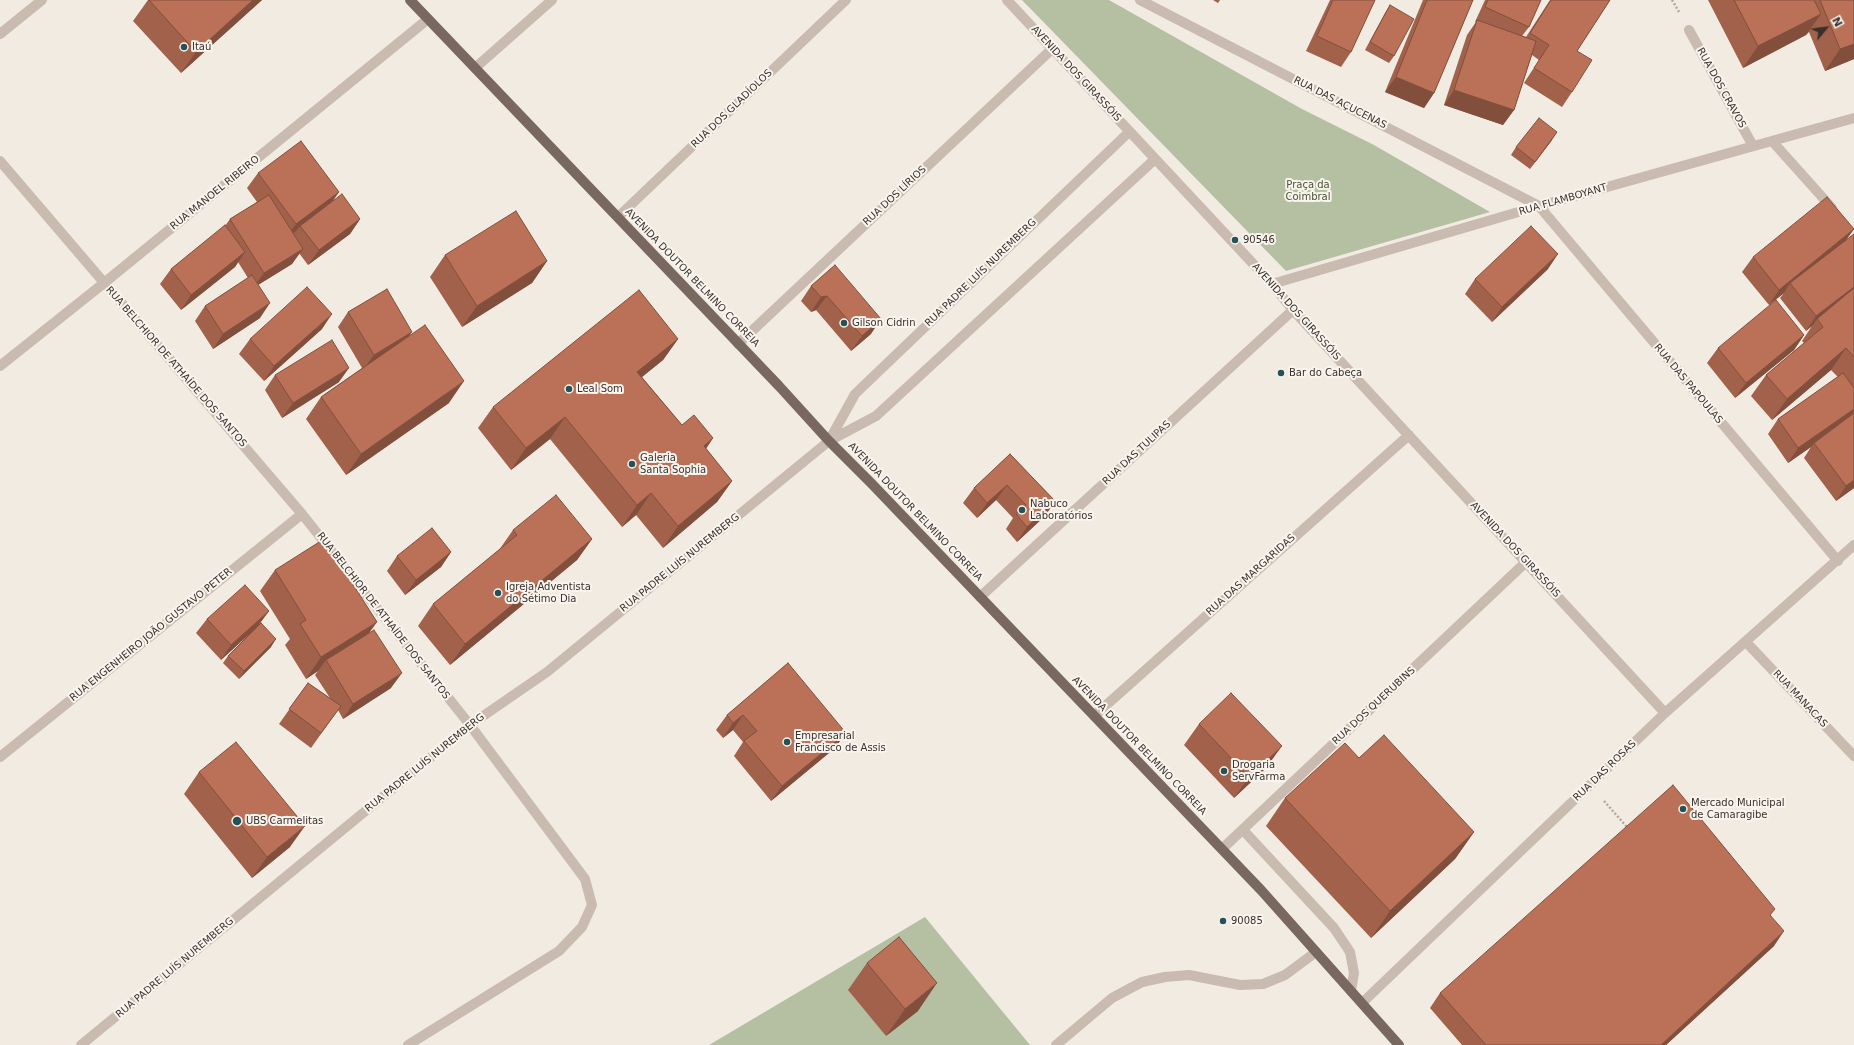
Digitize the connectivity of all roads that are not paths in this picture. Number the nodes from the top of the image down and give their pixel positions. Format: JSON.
{"nodes":[{"id":1,"x":42,"y":0,"type":"edge"},
{"id":2,"x":410,"y":0,"type":"edge"},
{"id":3,"x":552,"y":0,"type":"edge"},
{"id":4,"x":846,"y":0,"type":"edge"},
{"id":5,"x":1007,"y":0,"type":"edge"},
{"id":6,"x":1140,"y":0,"type":"edge"},
{"id":7,"x":428,"y":19,"type":"junction"},
{"id":8,"x":1689,"y":30,"type":"dead end"},
{"id":9,"x":0,"y":34,"type":"edge"},
{"id":10,"x":1052,"y":48,"type":"junction"},
{"id":11,"x":475,"y":68,"type":"junction"},
{"id":12,"x":1854,"y":118,"type":"edge"},
{"id":13,"x":1129,"y":132,"type":"junction"},
{"id":14,"x":1772,"y":141,"type":"junction"},
{"id":15,"x":1753,"y":146,"type":"junction"},
{"id":16,"x":1154,"y":160,"type":"junction"},
{"id":17,"x":0,"y":161,"type":"edge"},
{"id":18,"x":1539,"y":206,"type":"junction"},
{"id":19,"x":1839,"y":216,"type":"edge"},
{"id":20,"x":618,"y":217,"type":"junction"},
{"id":21,"x":104,"y":283,"type":"junction"},
{"id":22,"x":1272,"y":284,"type":"junction"},
{"id":23,"x":1293,"y":310,"type":"junction"},
{"id":24,"x":738,"y":344,"type":"junction"},
{"id":25,"x":0,"y":366,"type":"edge"},
{"id":26,"x":1408,"y":435,"type":"junction"},
{"id":27,"x":829,"y":441,"type":"junction"},
{"id":28,"x":302,"y":514,"type":"junction"},
{"id":29,"x":1854,"y":545,"type":"edge"},
{"id":30,"x":1838,"y":561,"type":"junction"},
{"id":31,"x":1526,"y":562,"type":"junction"},
{"id":32,"x":980,"y":597,"type":"junction"},
{"id":33,"x":1746,"y":642,"type":"junction"},
{"id":34,"x":1665,"y":713,"type":"junction"},
{"id":35,"x":1094,"y":716,"type":"junction"},
{"id":36,"x":470,"y":725,"type":"junction"},
{"id":37,"x":1854,"y":756,"type":"edge"},
{"id":38,"x":0,"y":757,"type":"edge"},
{"id":39,"x":1242,"y":830,"type":"junction"},
{"id":40,"x":1222,"y":850,"type":"junction"},
{"id":41,"x":1316,"y":952,"type":"junction"},
{"id":42,"x":1351,"y":992,"type":"junction"},
{"id":43,"x":1362,"y":1003,"type":"junction"},
{"id":44,"x":82,"y":1045,"type":"edge"},
{"id":45,"x":408,"y":1045,"type":"edge"},
{"id":46,"x":1056,"y":1045,"type":"edge"},
{"id":47,"x":1399,"y":1045,"type":"edge"}],
"edges":[{"from":1,"to":9,"type":"street"},
{"from":2,"to":7,"type":"main road","name":"AVENIDA DOUTOR BELMINO CORREIA"},
{"from":3,"to":11,"type":"street"},
{"from":4,"to":20,"type":"street","name":"RUA DOS GLADÍOLOS"},
{"from":5,"to":10,"type":"street","name":"AVENIDA DOS GIRASSÓIS"},
{"from":6,"to":18,"type":"street","name":"RUA DAS AÇUCENAS"},
{"from":7,"to":11,"type":"main road","name":"AVENIDA DOUTOR BELMINO CORREIA"},
{"from":7,"to":21,"type":"street","name":"RUA MANOEL RIBEIRO"},
{"from":8,"to":15,"type":"street","name":"RUA DOS CRAVOS"},
{"from":10,"to":13,"type":"street","name":"AVENIDA DOS GIRASSÓIS"},
{"from":10,"to":24,"type":"street","name":"RUA DOS LÍRIOS"},
{"from":11,"to":20,"type":"main road","name":"AVENIDA DOUTOR BELMINO CORREIA"},
{"from":12,"to":14,"type":"street","name":"RUA FLAMBOYANT"},
{"from":13,"to":16,"type":"street","name":"AVENIDA DOS GIRASSÓIS"},
{"from":13,"to":27,"type":"street","name":"RUA PADRE LUÍS NUREMBERG"},
{"from":14,"to":15,"type":"street","name":"RUA FLAMBOYANT"},
{"from":14,"to":19,"type":"street"},
{"from":15,"to":18,"type":"street","name":"RUA FLAMBOYANT"},
{"from":16,"to":22,"type":"street","name":"AVENIDA DOS GIRASSÓIS"},
{"from":16,"to":27,"type":"street","name":"RUA PADRE LUÍS NUREMBERG"},
{"from":17,"to":21,"type":"street","name":"RUA BELCHIOR DE ATHAÍDE DOS SANTOS"},
{"from":18,"to":22,"type":"street","name":"RUA FLAMBOYANT"},
{"from":18,"to":30,"type":"street","name":"RUA DAS PAPOULAS"},
{"from":20,"to":24,"type":"main road","name":"AVENIDA DOUTOR BELMINO CORREIA"},
{"from":21,"to":25,"type":"street","name":"RUA MANOEL RIBEIRO"},
{"from":21,"to":28,"type":"street","name":"RUA BELCHIOR DE ATHAÍDE DOS SANTOS"},
{"from":22,"to":23,"type":"street","name":"AVENIDA DOS GIRASSÓIS"},
{"from":23,"to":26,"type":"street","name":"AVENIDA DOS GIRASSÓIS"},
{"from":23,"to":32,"type":"street","name":"RUA DAS TULIPAS"},
{"from":24,"to":27,"type":"main road","name":"AVENIDA DOUTOR BELMINO CORREIA"},
{"from":26,"to":31,"type":"street","name":"AVENIDA DOS GIRASSÓIS"},
{"from":26,"to":35,"type":"street","name":"RUA DAS MARGARIDAS"},
{"from":27,"to":32,"type":"main road","name":"AVENIDA DOUTOR BELMINO CORREIA"},
{"from":27,"to":36,"type":"street","name":"RUA PADRE LUÍS NUREMBERG"},
{"from":28,"to":36,"type":"street","name":"RUA BELCHIOR DE ATHAÍDE DOS SANTOS"},
{"from":28,"to":38,"type":"street","name":"RUA ENGENHEIRO JOÃO GUSTAVO PETER"},
{"from":29,"to":30,"type":"street","name":"RUA DAS ROSAS"},
{"from":30,"to":33,"type":"street","name":"RUA DAS ROSAS"},
{"from":31,"to":34,"type":"street","name":"AVENIDA DOS GIRASSÓIS"},
{"from":31,"to":39,"type":"street","name":"RUA DOS QUERUBINS"},
{"from":32,"to":35,"type":"main road","name":"AVENIDA DOUTOR BELMINO CORREIA"},
{"from":33,"to":34,"type":"street","name":"RUA DAS ROSAS"},
{"from":33,"to":37,"type":"street","name":"RUA MANACAS"},
{"from":34,"to":43,"type":"street","name":"RUA DAS ROSAS"},
{"from":35,"to":40,"type":"main road","name":"AVENIDA DOUTOR BELMINO CORREIA"},
{"from":36,"to":44,"type":"street","name":"RUA PADRE LUÍS NUREMBERG"},
{"from":36,"to":45,"type":"street","name":"RUA BELCHIOR DE ATHAÍDE DOS SANTOS"},
{"from":39,"to":40,"type":"street","name":"RUA DOS QUERUBINS"},
{"from":39,"to":42,"type":"street"},
{"from":40,"to":41,"type":"main road","name":"AVENIDA DOUTOR BELMINO CORREIA"},
{"from":41,"to":42,"type":"main road","name":"AVENIDA DOUTOR BELMINO CORREIA"},
{"from":41,"to":46,"type":"street"},
{"from":42,"to":43,"type":"main road","name":"AVENIDA DOUTOR BELMINO CORREIA"},
{"from":43,"to":47,"type":"main road","name":"AVENIDA DOUTOR BELMINO CORREIA"}]}
